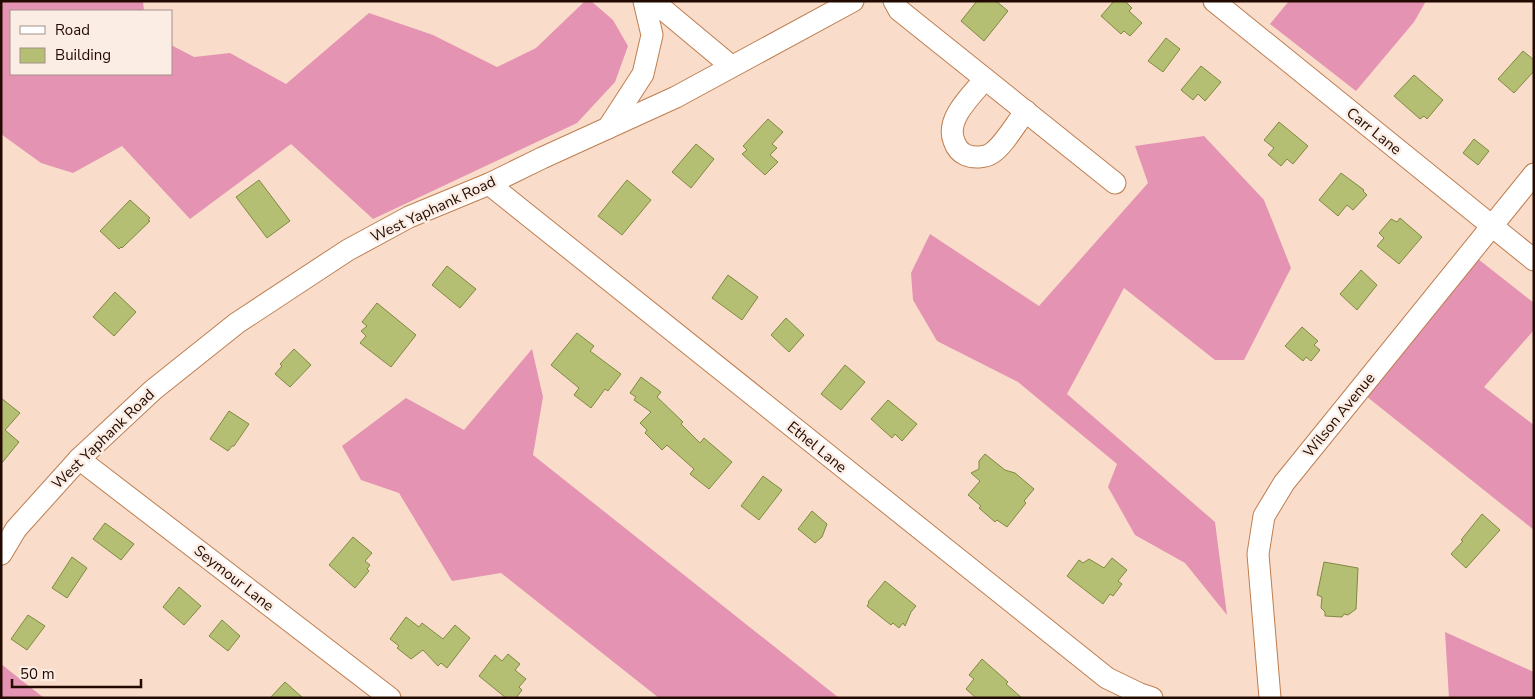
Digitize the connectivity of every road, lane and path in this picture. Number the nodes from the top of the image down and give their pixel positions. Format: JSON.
{"nodes":[{"id":1,"x":644,"y":1,"type":"edge"},
{"id":2,"x":653,"y":1,"type":"edge"},
{"id":3,"x":853,"y":1,"type":"edge"},
{"id":4,"x":894,"y":1,"type":"edge"},
{"id":5,"x":1214,"y":1,"type":"edge"},
{"id":6,"x":731,"y":66,"type":"junction"},
{"id":7,"x":985,"y":79,"type":"junction"},
{"id":8,"x":1026,"y":111,"type":"junction"},
{"id":9,"x":608,"y":128,"type":"junction"},
{"id":10,"x":1534,"y":174,"type":"edge"},
{"id":11,"x":1115,"y":183,"type":"dead end"},
{"id":12,"x":489,"y":184,"type":"junction"},
{"id":13,"x":1492,"y":226,"type":"junction"},
{"id":14,"x":1534,"y":260,"type":"edge"},
{"id":15,"x":79,"y":459,"type":"junction"},
{"id":16,"x":1,"y":554,"type":"edge"},
{"id":17,"x":390,"y":698,"type":"edge"},
{"id":18,"x":1152,"y":698,"type":"edge"},
{"id":19,"x":1270,"y":698,"type":"edge"}],
"edges":[{"from":1,"to":9,"type":"street"},
{"from":2,"to":6,"type":"street"},
{"from":3,"to":6,"type":"street","name":"West Yaphank Road"},
{"from":4,"to":7,"type":"street"},
{"from":5,"to":13,"type":"street","name":"Carr Lane"},
{"from":6,"to":9,"type":"street","name":"West Yaphank Road"},
{"from":7,"to":8,"type":"street"},
{"from":7,"to":8,"type":"street"},
{"from":8,"to":11,"type":"street"},
{"from":9,"to":12,"type":"street","name":"West Yaphank Road"},
{"from":10,"to":13,"type":"street","name":"Wilson Avenue"},
{"from":12,"to":15,"type":"street","name":"West Yaphank Road"},
{"from":12,"to":18,"type":"street","name":"Ethel Lane"},
{"from":13,"to":14,"type":"street","name":"Carr Lane"},
{"from":13,"to":19,"type":"street","name":"Wilson Avenue"},
{"from":15,"to":16,"type":"street","name":"West Yaphank Road"},
{"from":15,"to":17,"type":"street","name":"Seymour Lane"}]}
